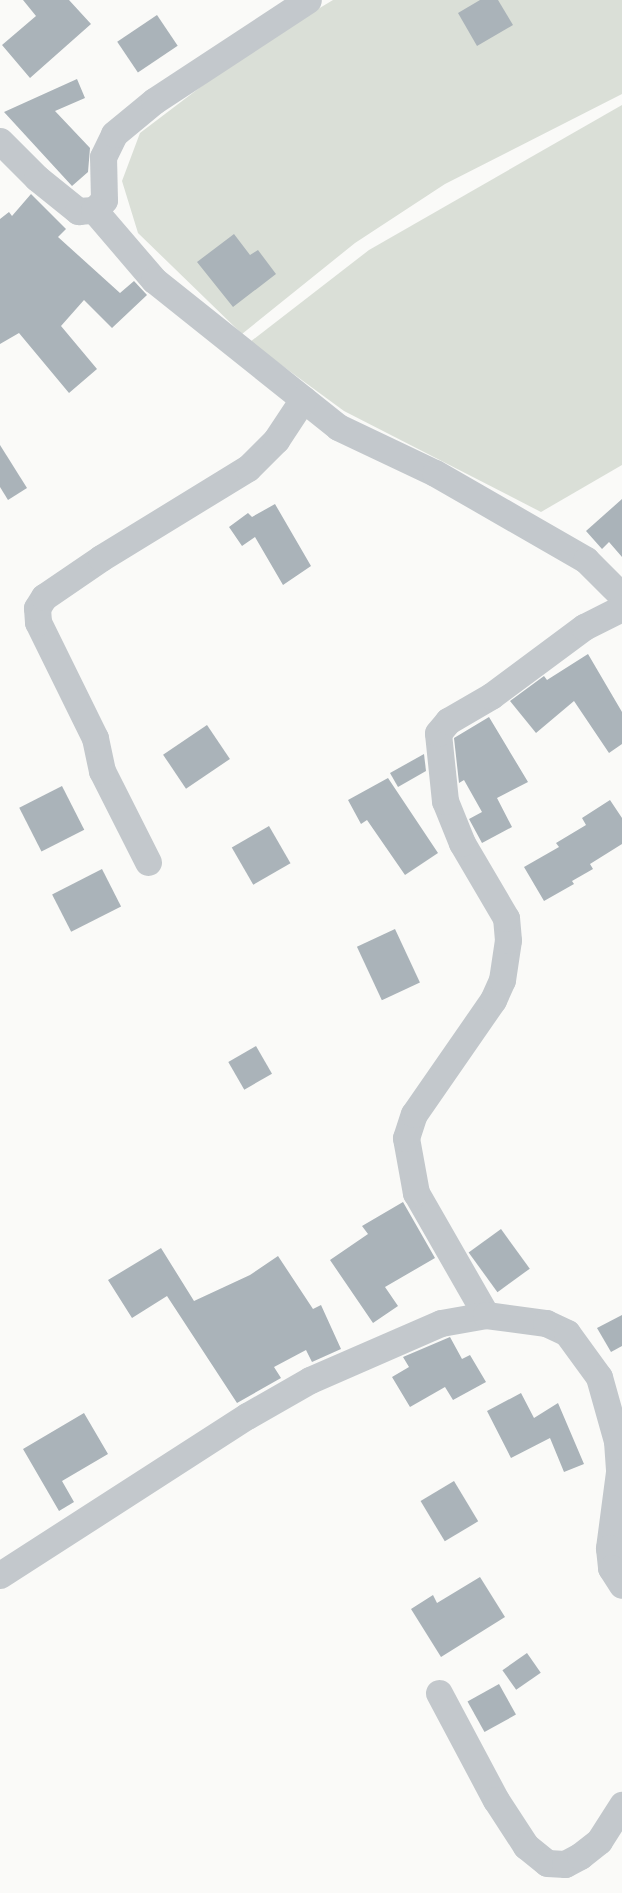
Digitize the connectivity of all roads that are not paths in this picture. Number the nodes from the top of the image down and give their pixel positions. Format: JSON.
{"nodes":[{"id":1,"x":308,"y":0,"type":"edge"},
{"id":2,"x":0,"y":141,"type":"edge"},
{"id":3,"x":94,"y":210,"type":"junction"},
{"id":4,"x":303,"y":399,"type":"junction"},
{"id":5,"x":622,"y":596,"type":"edge"},
{"id":6,"x":622,"y":608,"type":"edge"},
{"id":7,"x":148,"y":862,"type":"dead end"},
{"id":8,"x":486,"y":1315,"type":"junction"},
{"id":9,"x":0,"y":1575,"type":"edge"},
{"id":10,"x":622,"y":1585,"type":"edge"},
{"id":11,"x":440,"y":1693,"type":"dead end"},
{"id":12,"x":622,"y":1805,"type":"edge"}],
"edges":[{"from":1,"to":3,"type":"street"},
{"from":2,"to":3,"type":"street"},
{"from":3,"to":4,"type":"street"},
{"from":4,"to":5,"type":"street"},
{"from":4,"to":7,"type":"street"},
{"from":6,"to":8,"type":"street"},
{"from":8,"to":9,"type":"street"},
{"from":8,"to":10,"type":"street"},
{"from":11,"to":12,"type":"street"}]}
